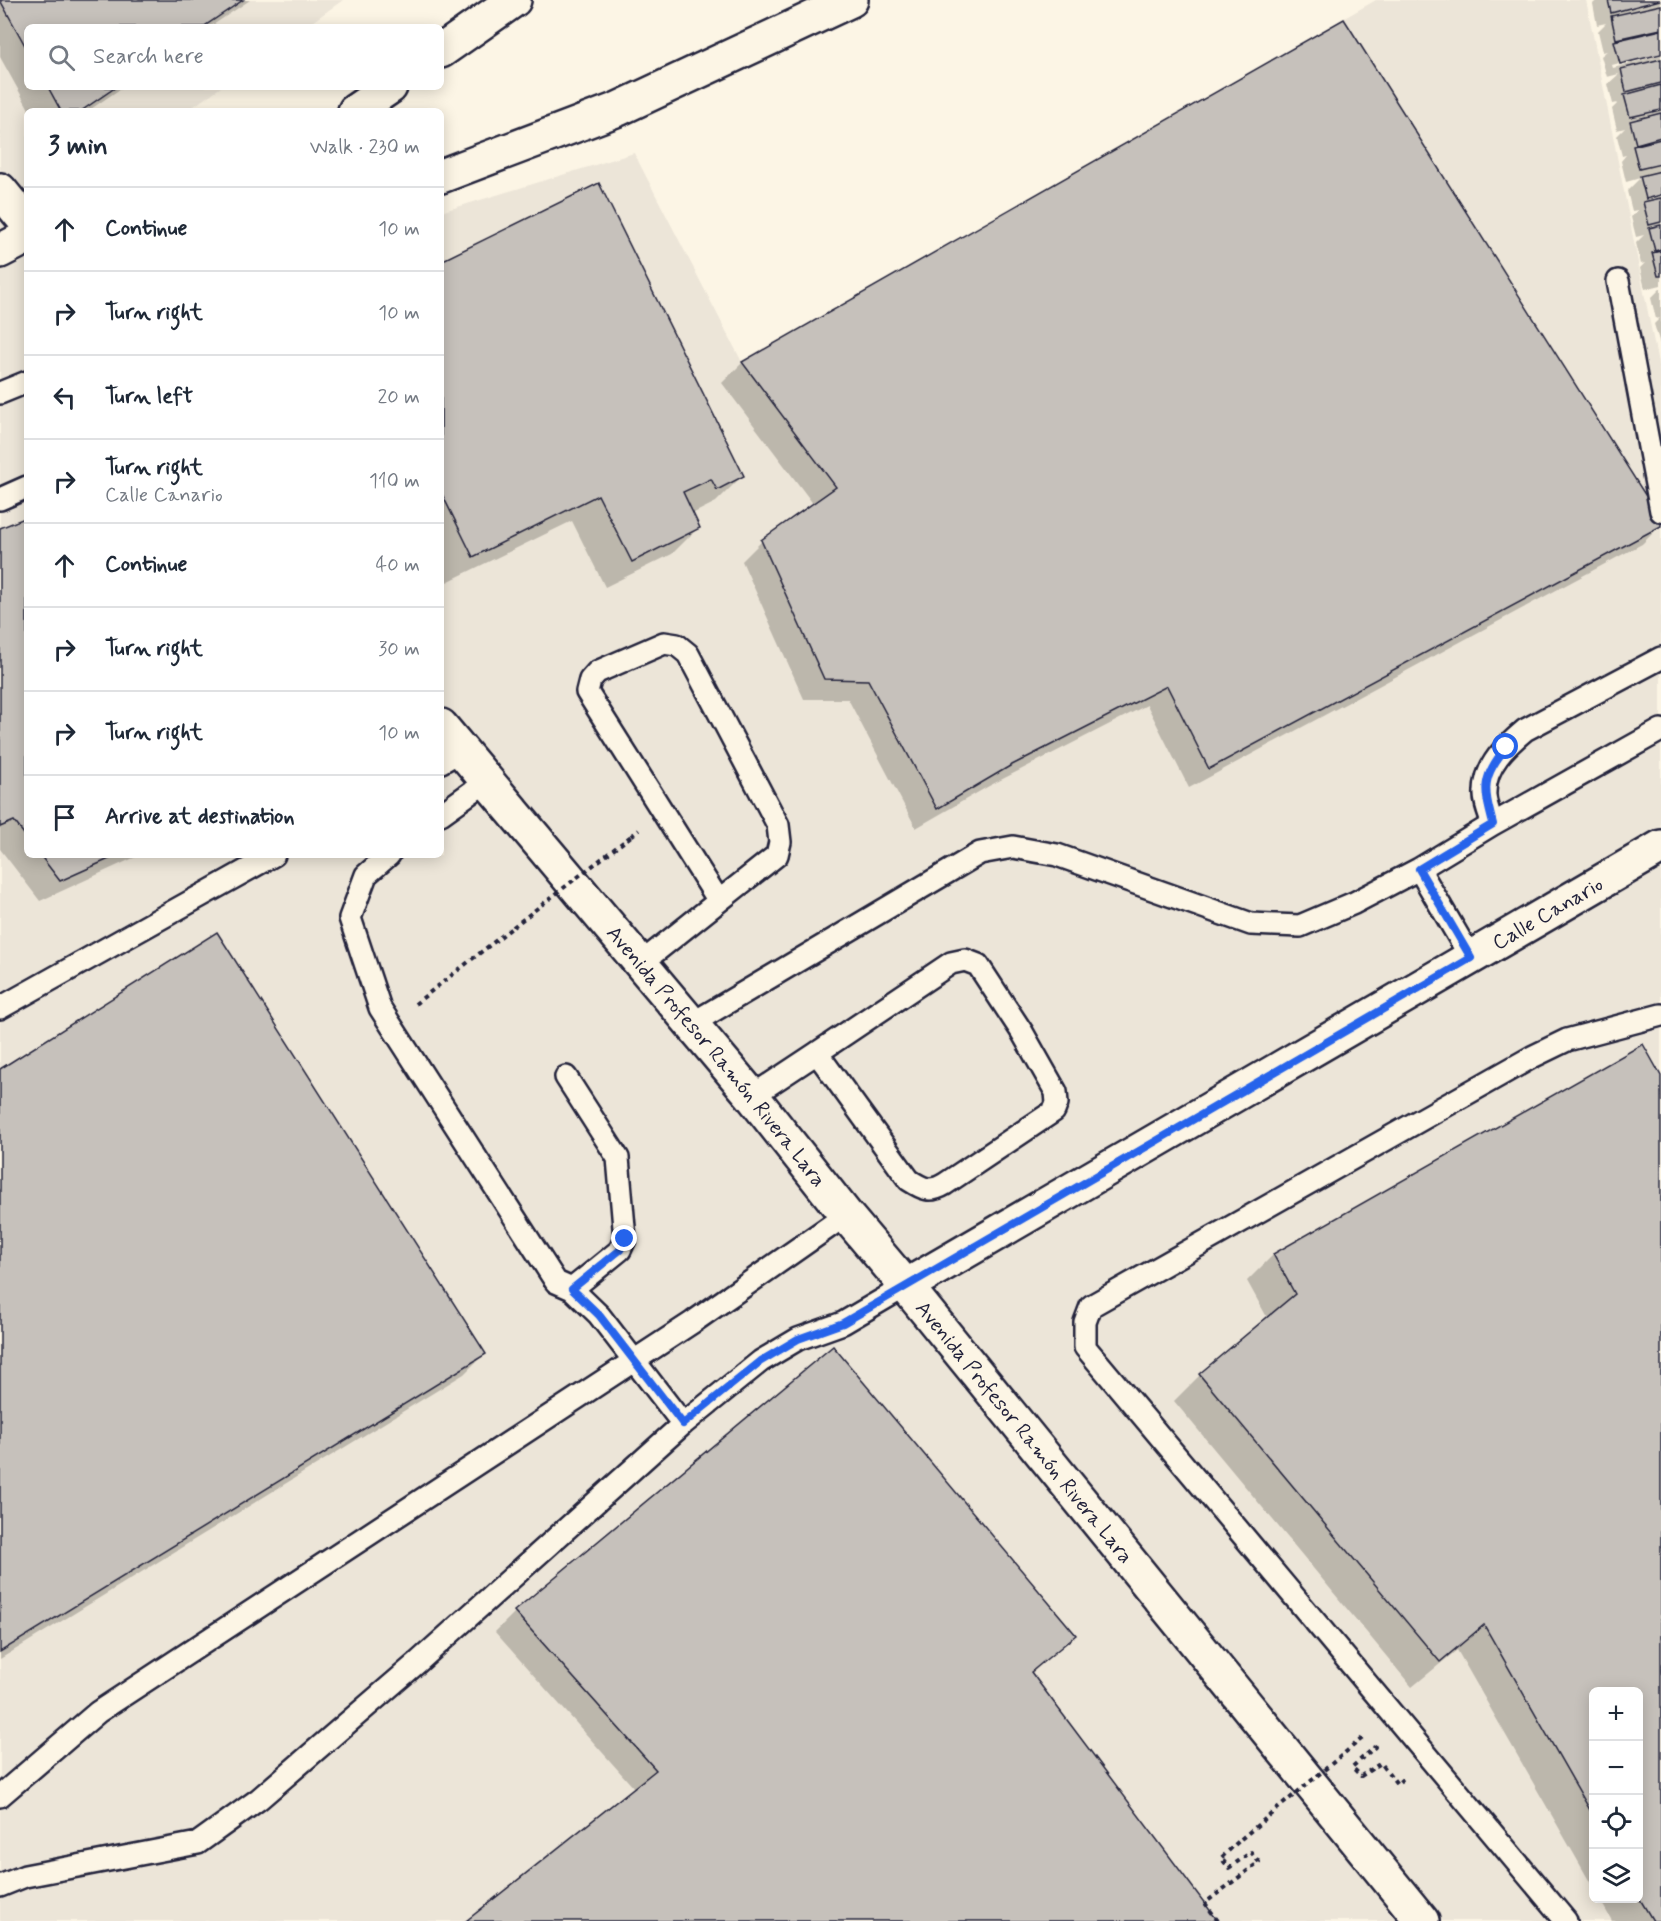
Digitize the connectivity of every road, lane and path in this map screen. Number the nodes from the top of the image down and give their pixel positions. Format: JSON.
{"nodes":[{"id":1,"x":514,"y":0,"type":"edge"},
{"id":2,"x":851,"y":0,"type":"edge"},
{"id":3,"x":444,"y":49,"type":"edge"},
{"id":4,"x":386,"y":90,"type":"edge"},
{"id":5,"x":359,"y":108,"type":"edge"},
{"id":6,"x":444,"y":176,"type":"edge"},
{"id":7,"x":0,"y":190,"type":"edge"},
{"id":8,"x":24,"y":219,"type":"edge"},
{"id":9,"x":24,"y":239,"type":"edge"},
{"id":10,"x":0,"y":251,"type":"edge"},
{"id":11,"x":1618,"y":282,"type":"dead end"},
{"id":12,"x":24,"y":383,"type":"edge"},
{"id":13,"x":0,"y":393,"type":"edge"},
{"id":14,"x":24,"y":488,"type":"edge"},
{"id":15,"x":0,"y":499,"type":"edge"},
{"id":16,"x":1661,"y":511,"type":"edge"},
{"id":17,"x":1661,"y":658,"type":"edge"},
{"id":18,"x":1661,"y":730,"type":"edge"},
{"id":19,"x":448,"y":747,"type":"edge"},
{"id":20,"x":487,"y":781,"type":"junction"},
{"id":21,"x":444,"y":812,"type":"edge"},
{"id":22,"x":1493,"y":824,"type":"junction"},
{"id":23,"x":631,"y":836,"type":"dead end"},
{"id":24,"x":1661,"y":847,"type":"edge"},
{"id":25,"x":269,"y":858,"type":"edge"},
{"id":26,"x":386,"y":858,"type":"edge"},
{"id":27,"x":1419,"y":869,"type":"junction"},
{"id":28,"x":719,"y":901,"type":"junction"},
{"id":29,"x":1471,"y":958,"type":"junction"},
{"id":30,"x":640,"y":964,"type":"junction"},
{"id":31,"x":0,"y":1008,"type":"edge"},
{"id":32,"x":1661,"y":1015,"type":"edge"},
{"id":33,"x":390,"y":1023,"type":"junction"},
{"id":34,"x":691,"y":1024,"type":"junction"},
{"id":35,"x":817,"y":1053,"type":"junction"},
{"id":36,"x":566,"y":1077,"type":"dead end"},
{"id":37,"x":752,"y":1096,"type":"junction"},
{"id":38,"x":846,"y":1215,"type":"junction"},
{"id":39,"x":906,"y":1286,"type":"junction"},
{"id":40,"x":572,"y":1289,"type":"junction"},
{"id":41,"x":634,"y":1359,"type":"junction"},
{"id":42,"x":683,"y":1424,"type":"junction"},
{"id":43,"x":1397,"y":1784,"type":"dead end"},
{"id":44,"x":0,"y":1796,"type":"edge"},
{"id":45,"x":0,"y":1886,"type":"edge"},
{"id":46,"x":1218,"y":1921,"type":"edge"},
{"id":47,"x":1422,"y":1921,"type":"edge"},
{"id":48,"x":1566,"y":1921,"type":"edge"}],
"edges":[{"from":1,"to":3,"type":"main road"},
{"from":2,"to":6,"type":"main road"},
{"from":4,"to":5,"type":"main road"},
{"from":7,"to":8,"type":"main road"},
{"from":9,"to":10,"type":"main road"},
{"from":11,"to":16,"type":"lane"},
{"from":12,"to":13,"type":"lane"},
{"from":14,"to":15,"type":"lane"},
{"from":17,"to":22,"type":"lane"},
{"from":18,"to":22,"type":"lane"},
{"from":19,"to":20,"type":"main road","name":"Avenida Profesor Ramón Rivera Lara"},
{"from":20,"to":21,"type":"lane"},
{"from":20,"to":30,"type":"main road","name":"Avenida Profesor Ramón Rivera Lara"},
{"from":22,"to":27,"type":"lane"},
{"from":23,"to":33,"type":"path","bridge":true},
{"from":24,"to":29,"type":"main road","name":"Calle Canario"},
{"from":25,"to":31,"type":"lane"},
{"from":26,"to":33,"type":"lane"},
{"from":27,"to":29,"type":"lane"},
{"from":27,"to":34,"type":"lane"},
{"from":28,"to":28,"type":"lane"},
{"from":28,"to":30,"type":"lane"},
{"from":29,"to":39,"type":"main road","name":"Calle Canario"},
{"from":30,"to":34,"type":"main road","name":"Avenida Profesor Ramón Rivera Lara"},
{"from":32,"to":48,"type":"lane"},
{"from":33,"to":40,"type":"lane"},
{"from":34,"to":37,"type":"main road","name":"Avenida Profesor Ramón Rivera Lara"},
{"from":35,"to":35,"type":"lane"},
{"from":35,"to":37,"type":"lane"},
{"from":36,"to":40,"type":"lane"},
{"from":37,"to":38,"type":"main road","name":"Avenida Profesor Ramón Rivera Lara"},
{"from":38,"to":39,"type":"main road","name":"Avenida Profesor Ramón Rivera Lara"},
{"from":38,"to":41,"type":"lane"},
{"from":39,"to":42,"type":"lane"},
{"from":39,"to":47,"type":"main road","name":"Avenida Profesor Ramón Rivera Lara"},
{"from":40,"to":41,"type":"lane"},
{"from":41,"to":42,"type":"lane"},
{"from":41,"to":44,"type":"lane"},
{"from":42,"to":45,"type":"lane"},
{"from":43,"to":46,"type":"path","bridge":true}]}
